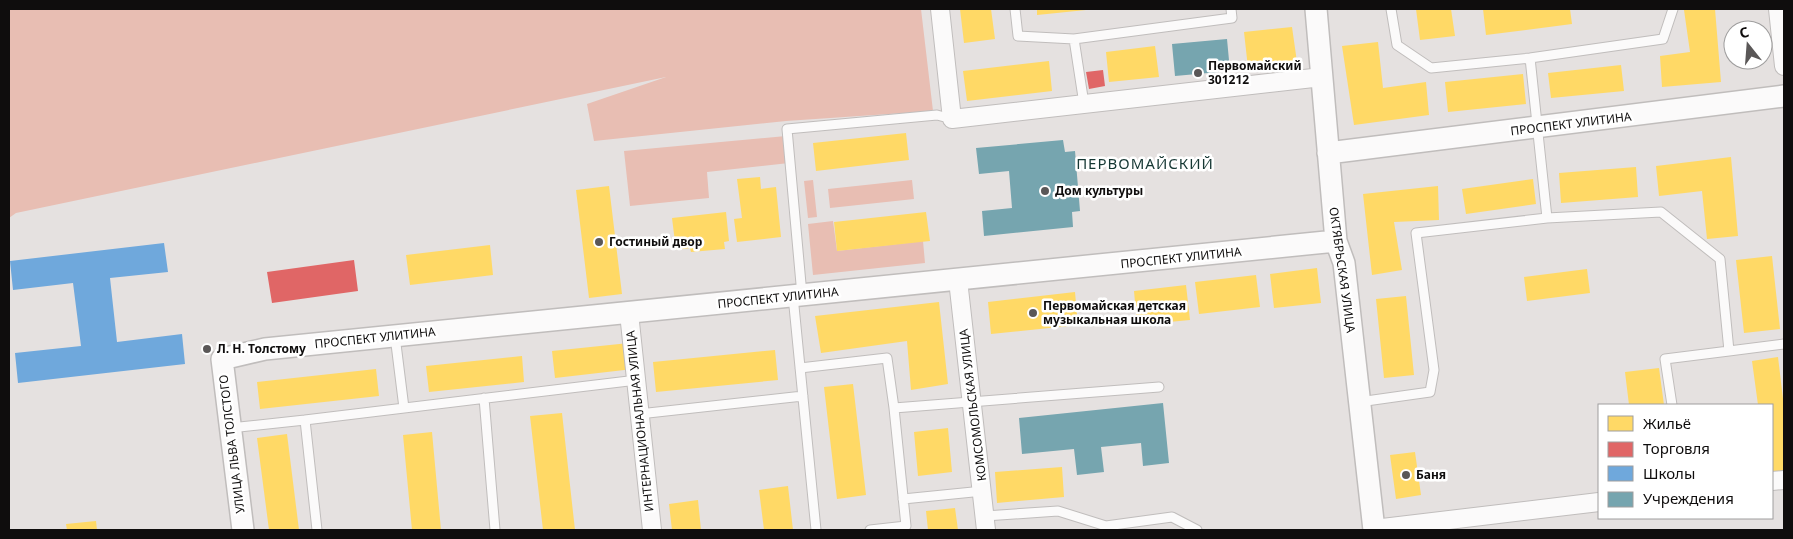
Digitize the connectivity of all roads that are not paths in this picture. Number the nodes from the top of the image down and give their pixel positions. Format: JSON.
{"nodes":[{"id":1,"x":940,"y":9,"type":"edge"},
{"id":2,"x":1015,"y":9,"type":"edge"},
{"id":3,"x":1231,"y":9,"type":"edge"},
{"id":4,"x":1391,"y":9,"type":"edge"},
{"id":5,"x":1673,"y":9,"type":"edge"},
{"id":6,"x":1778,"y":9,"type":"edge"},
{"id":7,"x":1319,"y":10,"type":"edge"},
{"id":8,"x":1074,"y":39,"type":"junction"},
{"id":9,"x":1530,"y":58,"type":"junction"},
{"id":10,"x":1784,"y":66,"type":"edge"},
{"id":11,"x":1322,"y":77,"type":"junction"},
{"id":12,"x":1784,"y":96,"type":"edge"},
{"id":13,"x":1084,"y":104,"type":"junction"},
{"id":14,"x":952,"y":119,"type":"junction"},
{"id":15,"x":1538,"y":128,"type":"junction"},
{"id":16,"x":1328,"y":154,"type":"junction"},
{"id":17,"x":1547,"y":218,"type":"junction"},
{"id":18,"x":1336,"y":241,"type":"junction"},
{"id":19,"x":958,"y":280,"type":"junction"},
{"id":20,"x":798,"y":296,"type":"junction"},
{"id":21,"x":629,"y":313,"type":"junction"},
{"id":22,"x":395,"y":336,"type":"junction"},
{"id":23,"x":1784,"y":344,"type":"edge"},
{"id":24,"x":1729,"y":352,"type":"junction"},
{"id":25,"x":222,"y":359,"type":"joint"},
{"id":26,"x":800,"y":368,"type":"junction"},
{"id":27,"x":637,"y":380,"type":"junction"},
{"id":28,"x":1159,"y":387,"type":"dead end"},
{"id":29,"x":803,"y":396,"type":"junction"},
{"id":30,"x":484,"y":398,"type":"junction"},
{"id":31,"x":973,"y":402,"type":"junction"},
{"id":32,"x":1360,"y":402,"type":"junction"},
{"id":33,"x":1672,"y":404,"type":"edge"},
{"id":34,"x":404,"y":408,"type":"junction"},
{"id":35,"x":894,"y":408,"type":"junction"},
{"id":36,"x":639,"y":414,"type":"junction"},
{"id":37,"x":305,"y":420,"type":"junction"},
{"id":38,"x":230,"y":428,"type":"junction"},
{"id":39,"x":983,"y":491,"type":"junction"},
{"id":40,"x":903,"y":499,"type":"junction"},
{"id":41,"x":1598,"y":502,"type":"edge"},
{"id":42,"x":986,"y":523,"type":"edge"},
{"id":43,"x":243,"y":530,"type":"edge"},
{"id":44,"x":317,"y":530,"type":"edge"},
{"id":45,"x":495,"y":530,"type":"edge"},
{"id":46,"x":652,"y":530,"type":"edge"},
{"id":47,"x":816,"y":530,"type":"edge"},
{"id":48,"x":870,"y":530,"type":"edge"},
{"id":49,"x":1197,"y":530,"type":"edge"},
{"id":50,"x":1374,"y":530,"type":"edge"}],
"edges":[{"from":1,"to":14,"type":"street"},
{"from":2,"to":8,"type":"lane"},
{"from":3,"to":8,"type":"lane"},
{"from":4,"to":9,"type":"lane"},
{"from":5,"to":9,"type":"lane"},
{"from":6,"to":10,"type":"street"},
{"from":7,"to":11,"type":"street","name":"ОКТЯБРЬСКАЯ УЛИЦА"},
{"from":8,"to":13,"type":"lane"},
{"from":9,"to":15,"type":"lane"},
{"from":11,"to":13,"type":"street"},
{"from":11,"to":16,"type":"street","name":"ОКТЯБРЬСКАЯ УЛИЦА"},
{"from":12,"to":15,"type":"street","name":"ПРОСПЕКТ УЛИТИНА"},
{"from":13,"to":14,"type":"street"},
{"from":14,"to":20,"type":"lane"},
{"from":15,"to":16,"type":"street","name":"ПРОСПЕКТ УЛИТИНА"},
{"from":15,"to":17,"type":"lane"},
{"from":16,"to":18,"type":"street","name":"ОКТЯБРЬСКАЯ УЛИЦА"},
{"from":17,"to":24,"type":"lane"},
{"from":17,"to":32,"type":"lane"},
{"from":18,"to":19,"type":"street","name":"ПРОСПЕКТ УЛИТИНА"},
{"from":18,"to":32,"type":"street","name":"ОКТЯБРЬСКАЯ УЛИЦА"},
{"from":19,"to":20,"type":"street","name":"ПРОСПЕКТ УЛИТИНА"},
{"from":19,"to":31,"type":"street","name":"КОМСОМОЛЬСКАЯ УЛИЦА"},
{"from":20,"to":21,"type":"street","name":"ПРОСПЕКТ УЛИТИНА"},
{"from":20,"to":26,"type":"lane"},
{"from":21,"to":22,"type":"street","name":"ПРОСПЕКТ УЛИТИНА"},
{"from":21,"to":27,"type":"street","name":"ИНТЕРНАЦИОНАЛЬНАЯ УЛИЦА"},
{"from":22,"to":25,"type":"street","name":"ПРОСПЕКТ УЛИТИНА"},
{"from":22,"to":34,"type":"lane"},
{"from":23,"to":24,"type":"lane"},
{"from":24,"to":33,"type":"lane"},
{"from":25,"to":38,"type":"street","name":"УЛИЦА ЛЬВА ТОЛСТОГО"},
{"from":26,"to":29,"type":"lane"},
{"from":26,"to":35,"type":"lane"},
{"from":27,"to":30,"type":"lane"},
{"from":27,"to":36,"type":"street","name":"ИНТЕРНАЦИОНАЛЬНАЯ УЛИЦА"},
{"from":28,"to":31,"type":"lane"},
{"from":29,"to":36,"type":"lane"},
{"from":29,"to":47,"type":"lane"},
{"from":30,"to":34,"type":"lane"},
{"from":30,"to":45,"type":"lane"},
{"from":31,"to":35,"type":"lane"},
{"from":31,"to":39,"type":"street","name":"КОМСОМОЛЬСКАЯ УЛИЦА"},
{"from":32,"to":50,"type":"street","name":"ОКТЯБРЬСКАЯ УЛИЦА"},
{"from":34,"to":37,"type":"lane"},
{"from":35,"to":40,"type":"lane"},
{"from":36,"to":46,"type":"street","name":"ИНТЕРНАЦИОНАЛЬНАЯ УЛИЦА"},
{"from":37,"to":38,"type":"lane"},
{"from":37,"to":44,"type":"lane"},
{"from":38,"to":43,"type":"street","name":"УЛИЦА ЛЬВА ТОЛСТОГО"},
{"from":39,"to":40,"type":"lane"},
{"from":39,"to":42,"type":"street","name":"КОМСОМОЛЬСКАЯ УЛИЦА"},
{"from":40,"to":48,"type":"lane"},
{"from":41,"to":50,"type":"street"},
{"from":42,"to":49,"type":"lane"}]}
